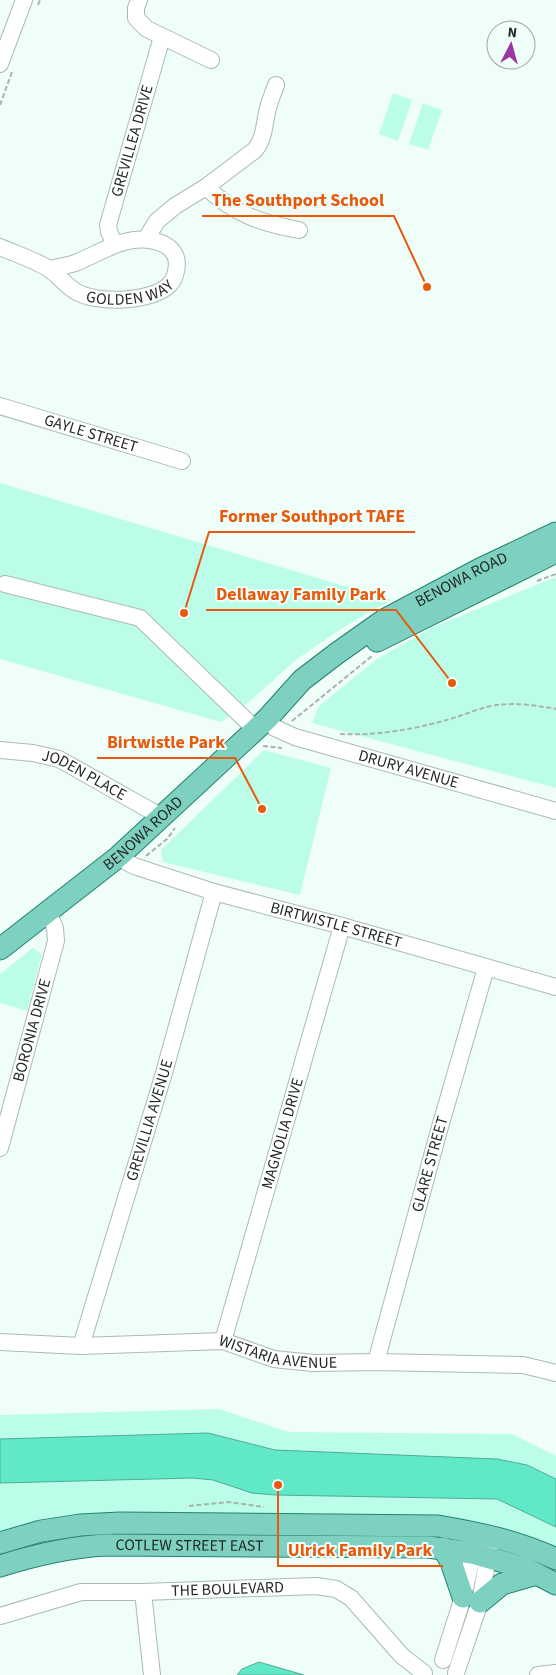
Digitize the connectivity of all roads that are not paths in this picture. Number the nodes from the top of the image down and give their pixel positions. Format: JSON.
{"nodes":[{"id":1,"x":24,"y":0,"type":"edge"},
{"id":2,"x":139,"y":0,"type":"edge"},
{"id":3,"x":162,"y":36,"type":"junction"},
{"id":4,"x":211,"y":60,"type":"dead end"},
{"id":5,"x":0,"y":64,"type":"edge"},
{"id":6,"x":276,"y":85,"type":"dead end"},
{"id":7,"x":206,"y":187,"type":"junction"},
{"id":8,"x":300,"y":230,"type":"dead end"},
{"id":9,"x":146,"y":239,"type":"junction"},
{"id":10,"x":115,"y":244,"type":"junction"},
{"id":11,"x":0,"y":247,"type":"edge"},
{"id":12,"x":48,"y":268,"type":"junction"},
{"id":13,"x":0,"y":406,"type":"edge"},
{"id":14,"x":182,"y":461,"type":"dead end"},
{"id":15,"x":556,"y":533,"type":"edge"},
{"id":16,"x":556,"y":552,"type":"edge"},
{"id":17,"x":5,"y":584,"type":"dead end"},
{"id":18,"x":266,"y":718,"type":"junction"},
{"id":19,"x":0,"y":750,"type":"edge"},
{"id":20,"x":556,"y":811,"type":"edge"},
{"id":21,"x":162,"y":817,"type":"junction"},
{"id":22,"x":118,"y":858,"type":"junction"},
{"id":23,"x":214,"y":892,"type":"junction"},
{"id":24,"x":48,"y":912,"type":"junction"},
{"id":25,"x":342,"y":926,"type":"junction"},
{"id":26,"x":0,"y":949,"type":"edge"},
{"id":27,"x":486,"y":968,"type":"junction"},
{"id":28,"x":556,"y":987,"type":"edge"},
{"id":29,"x":0,"y":1148,"type":"edge"},
{"id":30,"x":224,"y":1341,"type":"junction"},
{"id":31,"x":0,"y":1342,"type":"edge"},
{"id":32,"x":80,"y":1346,"type":"junction"},
{"id":33,"x":376,"y":1362,"type":"junction"},
{"id":34,"x":556,"y":1373,"type":"edge"},
{"id":35,"x":0,"y":1543,"type":"edge"},
{"id":36,"x":482,"y":1545,"type":"junction"},
{"id":37,"x":442,"y":1548,"type":"junction"},
{"id":38,"x":556,"y":1559,"type":"edge"},
{"id":39,"x":0,"y":1566,"type":"edge"},
{"id":40,"x":537,"y":1574,"type":"junction"},
{"id":41,"x":556,"y":1584,"type":"edge"},
{"id":42,"x":143,"y":1592,"type":"junction"},
{"id":43,"x":471,"y":1600,"type":"junction"},
{"id":44,"x":0,"y":1616,"type":"edge"},
{"id":45,"x":443,"y":1660,"type":"junction"},
{"id":46,"x":424,"y":1674,"type":"edge"},
{"id":47,"x":456,"y":1674,"type":"edge"},
{"id":48,"x":556,"y":1674,"type":"edge"},
{"id":49,"x":152,"y":1675,"type":"edge"},
{"id":50,"x":538,"y":1675,"type":"edge"}],
"edges":[{"from":1,"to":5,"type":"street"},
{"from":2,"to":3,"type":"street"},
{"from":3,"to":4,"type":"street"},
{"from":3,"to":10,"type":"street","name":"GREVILLEA DRIVE"},
{"from":6,"to":7,"type":"street"},
{"from":7,"to":8,"type":"street"},
{"from":7,"to":9,"type":"street"},
{"from":9,"to":10,"type":"street","name":"GOLDEN WAY"},
{"from":9,"to":12,"type":"street","name":"GOLDEN WAY"},
{"from":10,"to":12,"type":"street","name":"GOLDEN WAY"},
{"from":11,"to":12,"type":"street","name":"GOLDEN WAY"},
{"from":13,"to":14,"type":"street","name":"GAYLE STREET"},
{"from":15,"to":18,"type":"main road","name":"BENOWA ROAD"},
{"from":16,"to":18,"type":"main road","name":"BENOWA ROAD"},
{"from":17,"to":18,"type":"street","name":"DRURY AVENUE"},
{"from":18,"to":20,"type":"street","name":"DRURY AVENUE"},
{"from":18,"to":21,"type":"main road","name":"BENOWA ROAD"},
{"from":19,"to":21,"type":"street","name":"JODEN PLACE"},
{"from":21,"to":22,"type":"main road","name":"BENOWA ROAD"},
{"from":22,"to":23,"type":"street","name":"BIRTWISTLE STREET"},
{"from":22,"to":24,"type":"main road","name":"BENOWA ROAD"},
{"from":23,"to":25,"type":"street","name":"BIRTWISTLE STREET"},
{"from":23,"to":32,"type":"street","name":"GREVILLIA AVENUE"},
{"from":24,"to":26,"type":"main road","name":"BENOWA ROAD"},
{"from":24,"to":29,"type":"street","name":"BORONIA DRIVE"},
{"from":25,"to":27,"type":"street","name":"BIRTWISTLE STREET"},
{"from":25,"to":30,"type":"street","name":"MAGNOLIA DRIVE"},
{"from":27,"to":28,"type":"street","name":"BIRTWISTLE STREET"},
{"from":27,"to":33,"type":"street","name":"GLARE STREET"},
{"from":30,"to":32,"type":"street","name":"WISTARIA AVENUE"},
{"from":30,"to":33,"type":"street","name":"WISTARIA AVENUE"},
{"from":31,"to":32,"type":"street","name":"WISTARIA AVENUE"},
{"from":33,"to":34,"type":"street","name":"WISTARIA AVENUE"},
{"from":35,"to":36,"type":"main road","name":"COTLEW STREET EAST"},
{"from":36,"to":37,"type":"main road","name":"COTLEW STREET EAST"},
{"from":36,"to":38,"type":"main road","name":"COTLEW STREET EAST"},
{"from":36,"to":40,"type":"main road","name":"COTLEW STREET EAST"},
{"from":36,"to":43,"type":"street"},
{"from":37,"to":39,"type":"main road","name":"COTLEW STREET EAST"},
{"from":37,"to":43,"type":"main road"},
{"from":40,"to":41,"type":"main road","name":"COTLEW STREET EAST"},
{"from":40,"to":43,"type":"main road"},
{"from":42,"to":44,"type":"street","name":"THE BOULEVARD"},
{"from":42,"to":46,"type":"street","name":"THE BOULEVARD"},
{"from":42,"to":49,"type":"street"},
{"from":43,"to":45,"type":"street"},
{"from":43,"to":47,"type":"street"},
{"from":45,"to":46,"type":"street"},
{"from":45,"to":47,"type":"street"},
{"from":48,"to":50,"type":"street"}]}
